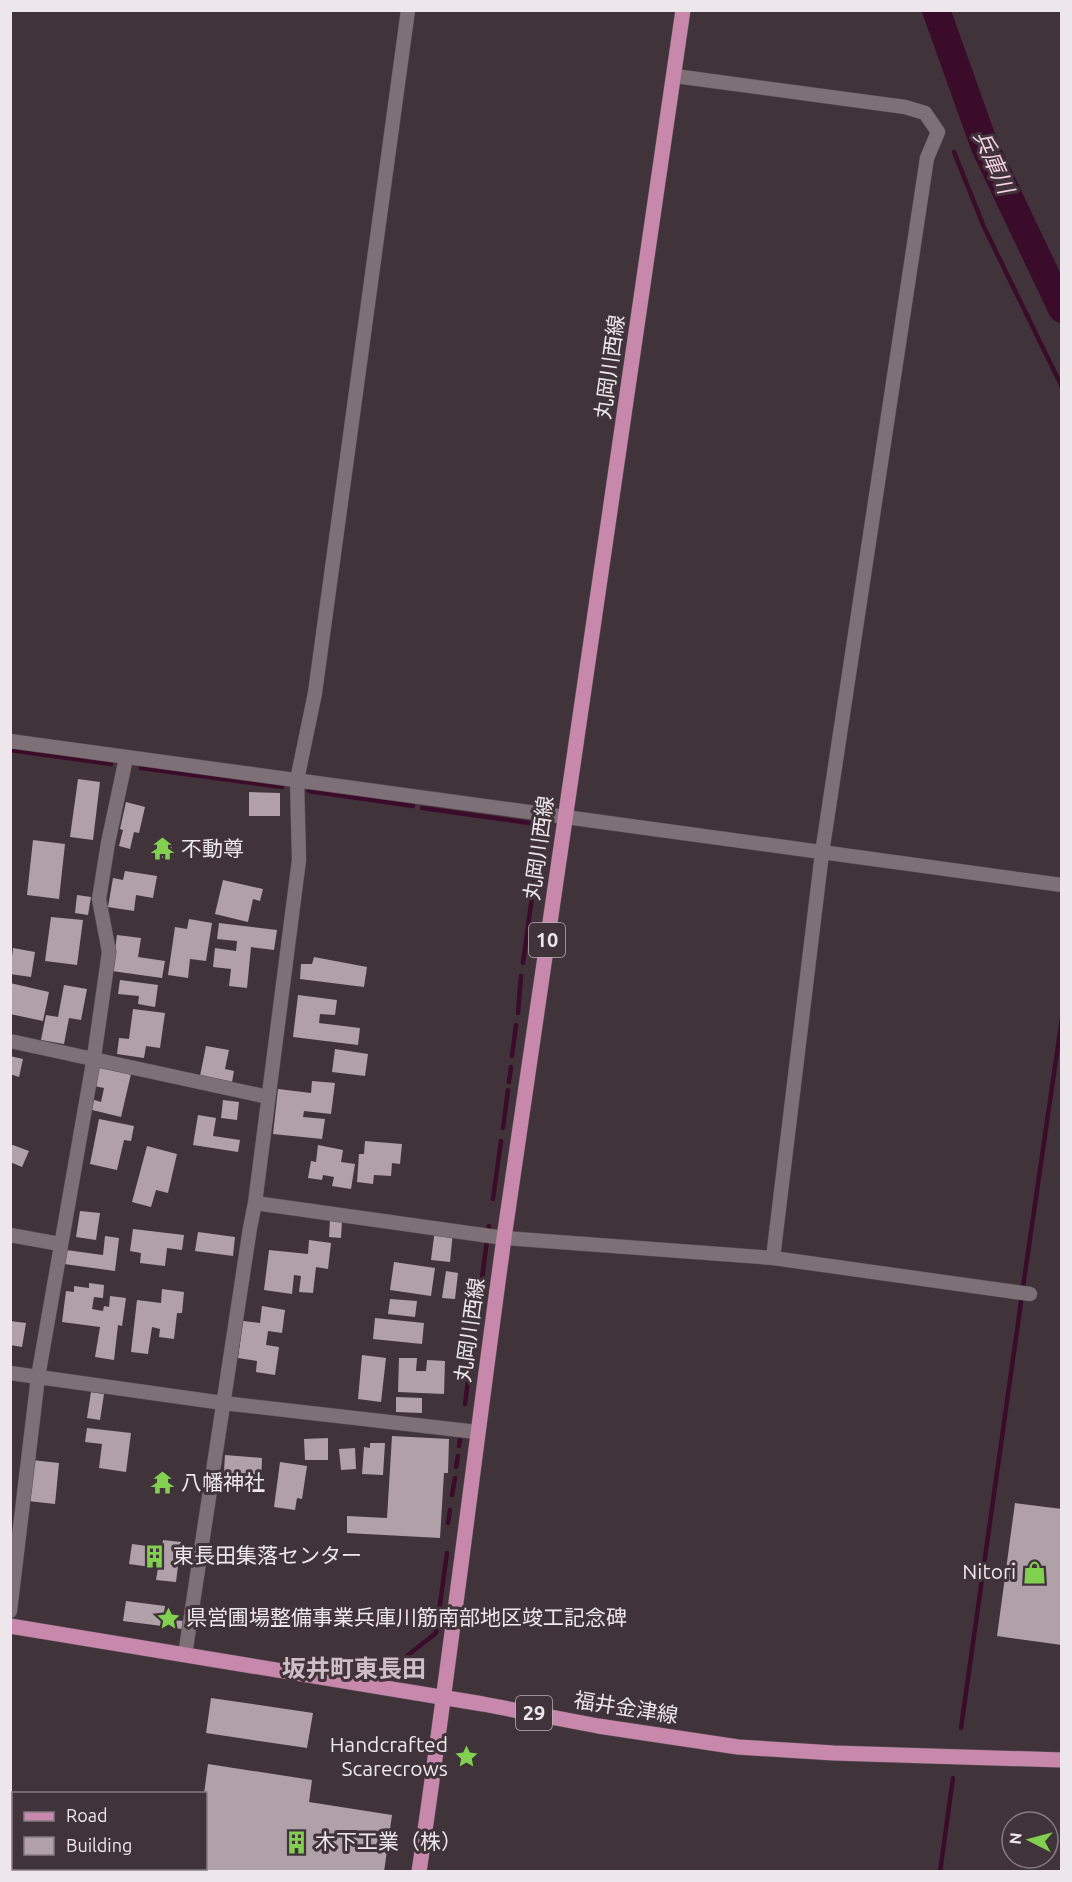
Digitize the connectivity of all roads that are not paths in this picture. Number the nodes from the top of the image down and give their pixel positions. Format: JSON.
{"nodes":[{"id":1,"x":408,"y":10,"type":"edge"},
{"id":2,"x":683,"y":10,"type":"edge"},
{"id":3,"x":675,"y":76,"type":"junction"},
{"id":4,"x":10,"y":741,"type":"edge"},
{"id":5,"x":126,"y":758,"type":"junction"},
{"id":6,"x":297,"y":780,"type":"junction"},
{"id":7,"x":564,"y":817,"type":"junction"},
{"id":8,"x":822,"y":853,"type":"junction"},
{"id":9,"x":1062,"y":885,"type":"edge"},
{"id":10,"x":10,"y":1041,"type":"edge"},
{"id":11,"x":94,"y":1057,"type":"junction"},
{"id":12,"x":268,"y":1097,"type":"junction"},
{"id":13,"x":255,"y":1203,"type":"junction"},
{"id":14,"x":10,"y":1235,"type":"edge"},
{"id":15,"x":504,"y":1238,"type":"junction"},
{"id":16,"x":60,"y":1244,"type":"junction"},
{"id":17,"x":773,"y":1258,"type":"junction"},
{"id":18,"x":1030,"y":1294,"type":"dead end"},
{"id":19,"x":10,"y":1373,"type":"edge"},
{"id":20,"x":38,"y":1377,"type":"junction"},
{"id":21,"x":223,"y":1403,"type":"junction"},
{"id":22,"x":477,"y":1432,"type":"junction"},
{"id":23,"x":10,"y":1611,"type":"edge"},
{"id":24,"x":10,"y":1626,"type":"edge"},
{"id":25,"x":185,"y":1655,"type":"junction"},
{"id":26,"x":444,"y":1698,"type":"junction"},
{"id":27,"x":1062,"y":1760,"type":"edge"},
{"id":28,"x":419,"y":1872,"type":"edge"}],
"edges":[{"from":1,"to":6,"type":"street"},
{"from":2,"to":3,"type":"main road","name":"丸岡川西線","number":"10"},
{"from":3,"to":7,"type":"main road","name":"丸岡川西線","number":"10"},
{"from":3,"to":8,"type":"street"},
{"from":4,"to":5,"type":"street"},
{"from":5,"to":6,"type":"street"},
{"from":5,"to":11,"type":"street"},
{"from":6,"to":7,"type":"street"},
{"from":6,"to":12,"type":"street"},
{"from":7,"to":8,"type":"street"},
{"from":7,"to":15,"type":"main road","name":"丸岡川西線","number":"10"},
{"from":8,"to":9,"type":"street"},
{"from":8,"to":17,"type":"street"},
{"from":10,"to":11,"type":"street"},
{"from":11,"to":12,"type":"street"},
{"from":11,"to":16,"type":"street"},
{"from":12,"to":13,"type":"street"},
{"from":13,"to":15,"type":"street"},
{"from":13,"to":21,"type":"street"},
{"from":14,"to":16,"type":"street"},
{"from":15,"to":17,"type":"street"},
{"from":15,"to":22,"type":"main road","name":"丸岡川西線","number":"10"},
{"from":16,"to":20,"type":"street"},
{"from":17,"to":18,"type":"street"},
{"from":19,"to":20,"type":"street"},
{"from":20,"to":21,"type":"street"},
{"from":20,"to":23,"type":"street"},
{"from":21,"to":22,"type":"street"},
{"from":21,"to":25,"type":"street"},
{"from":22,"to":26,"type":"main road","name":"丸岡川西線","number":"10"},
{"from":24,"to":25,"type":"main road","name":"福井金津線","number":"29"},
{"from":25,"to":26,"type":"main road","name":"福井金津線","number":"29"},
{"from":26,"to":27,"type":"main road","name":"福井金津線","number":"29"},
{"from":26,"to":28,"type":"main road","name":"丸岡川西線","number":"10"}]}
